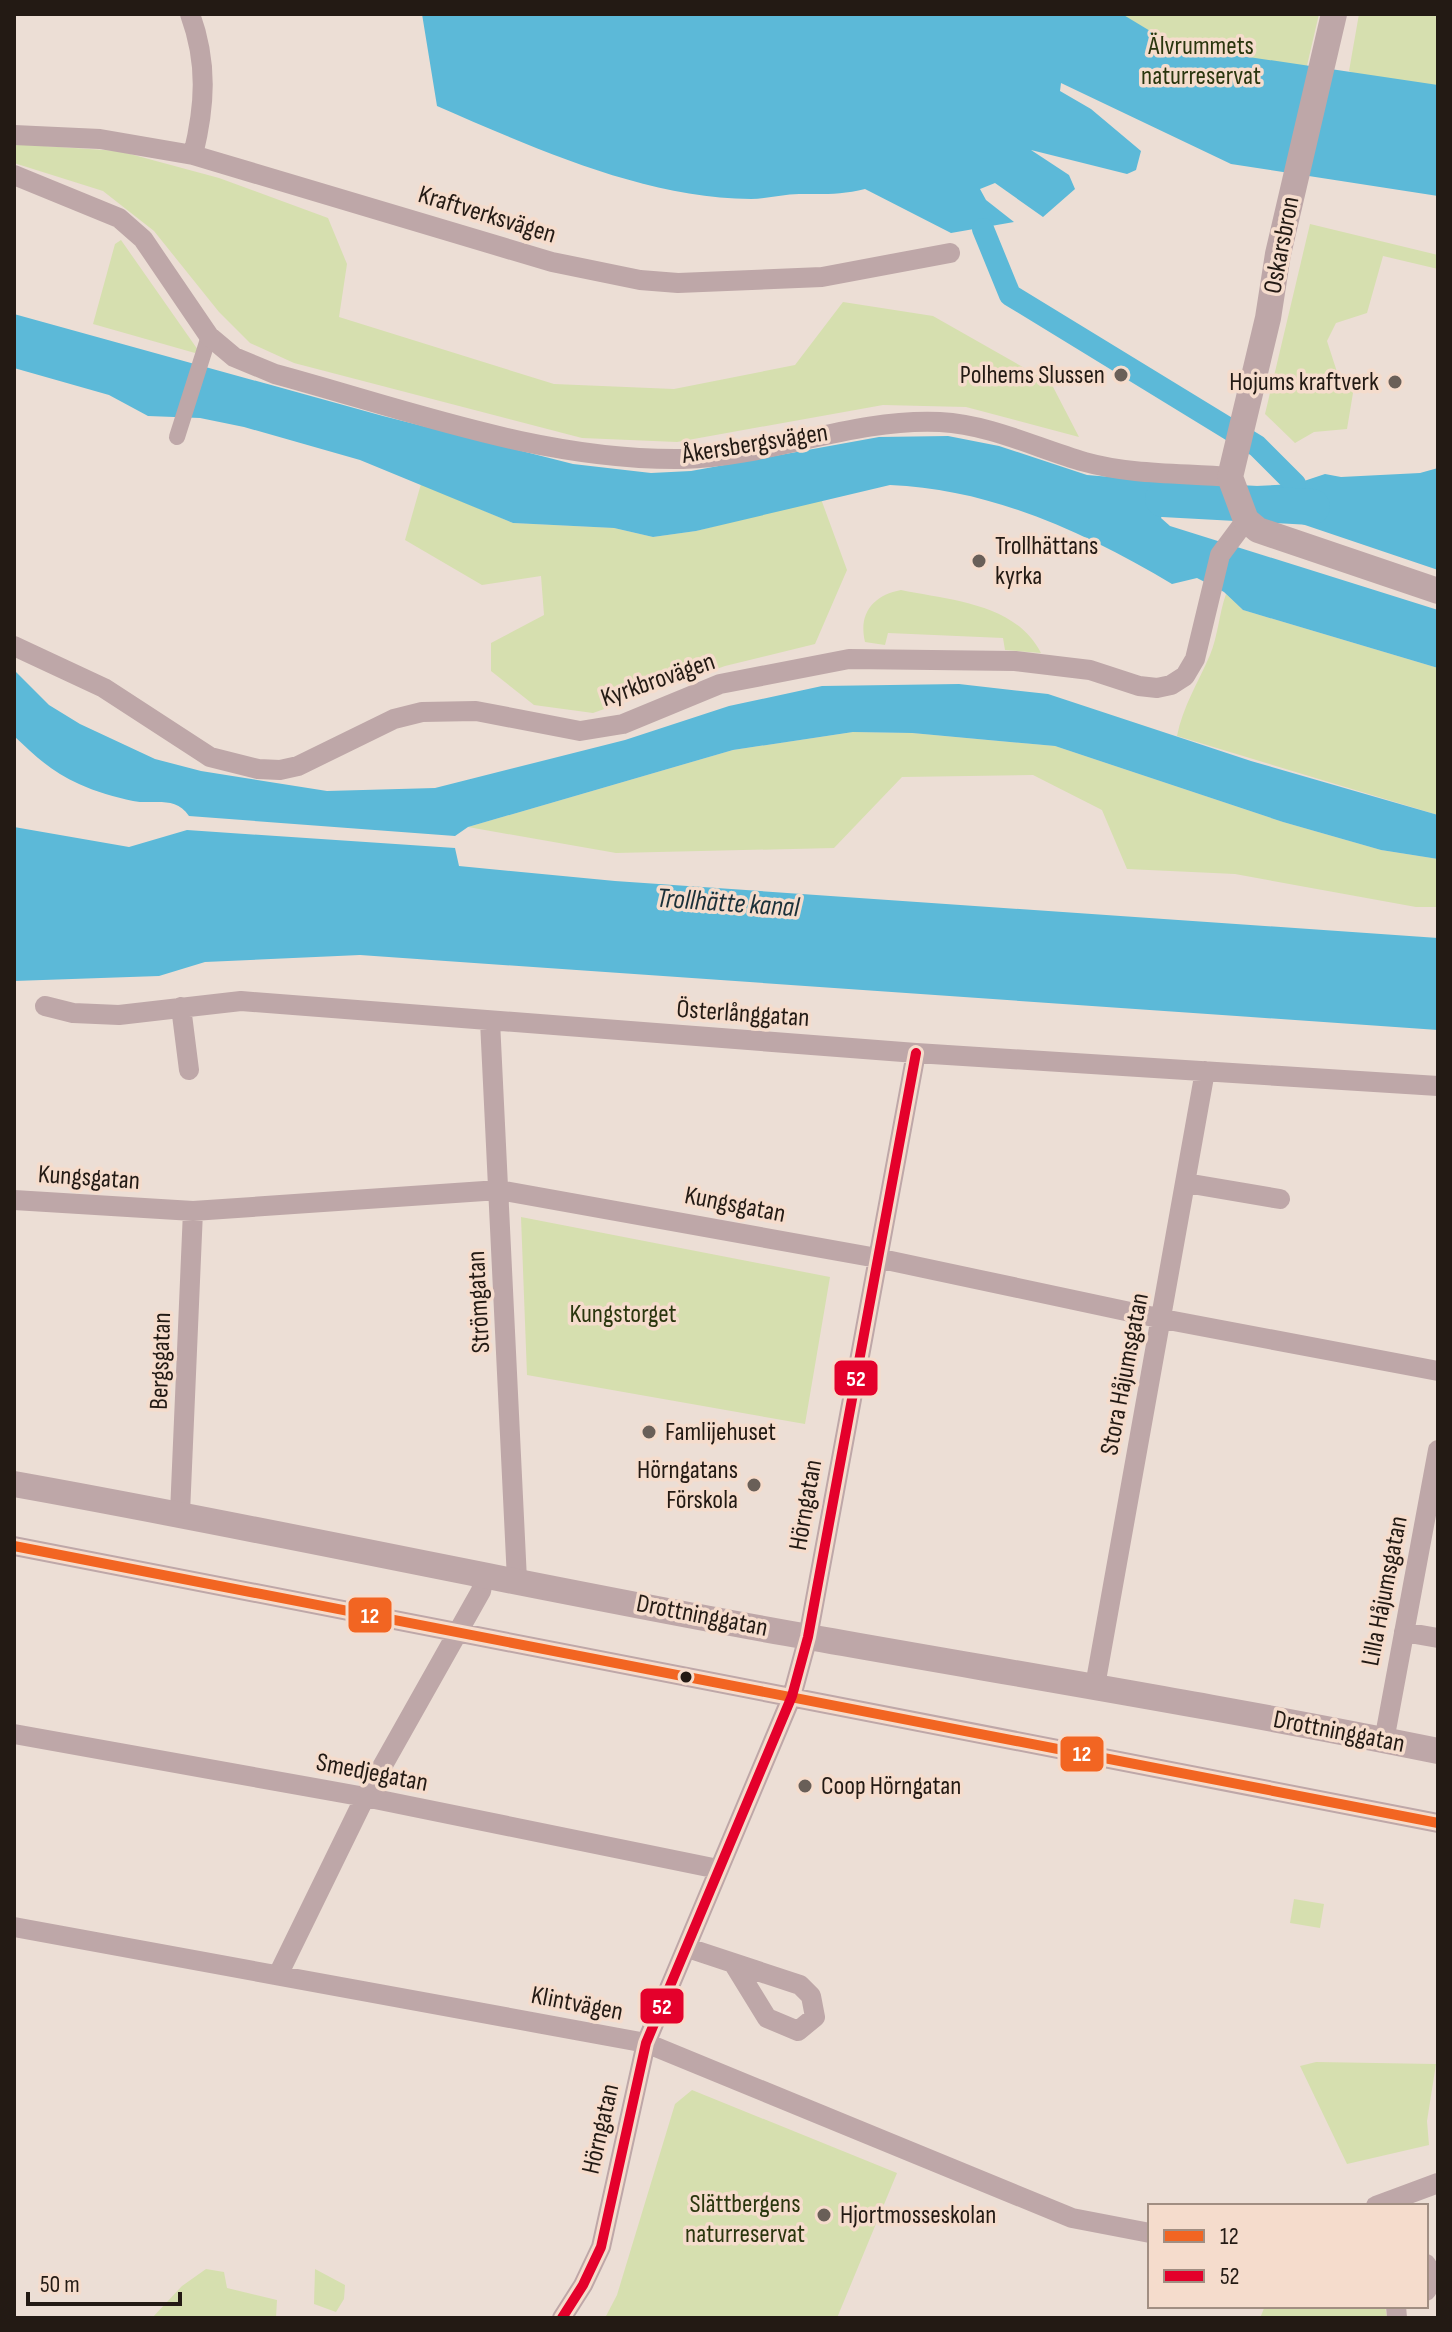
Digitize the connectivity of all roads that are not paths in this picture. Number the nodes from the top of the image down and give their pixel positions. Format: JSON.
{"nodes":[{"id":1,"x":190,"y":14,"type":"edge"},
{"id":2,"x":1334,"y":14,"type":"edge"},
{"id":3,"x":14,"y":135,"type":"edge"},
{"id":4,"x":193,"y":155,"type":"junction"},
{"id":5,"x":14,"y":175,"type":"edge"},
{"id":6,"x":950,"y":253,"type":"dead end"},
{"id":7,"x":209,"y":336,"type":"junction"},
{"id":8,"x":177,"y":437,"type":"dead end"},
{"id":9,"x":1231,"y":473,"type":"junction"},
{"id":10,"x":1242,"y":519,"type":"junction"},
{"id":11,"x":1438,"y":591,"type":"edge"},
{"id":12,"x":14,"y":646,"type":"edge"},
{"id":13,"x":45,"y":1006,"type":"dead end"},
{"id":14,"x":181,"y":1007,"type":"junction"},
{"id":15,"x":490,"y":1021,"type":"junction"},
{"id":16,"x":916,"y":1053,"type":"junction"},
{"id":17,"x":189,"y":1070,"type":"dead end"},
{"id":18,"x":1205,"y":1071,"type":"junction"},
{"id":19,"x":1438,"y":1086,"type":"edge"},
{"id":20,"x":1186,"y":1183,"type":"junction"},
{"id":21,"x":499,"y":1190,"type":"junction"},
{"id":22,"x":1280,"y":1199,"type":"dead end"},
{"id":23,"x":14,"y":1200,"type":"edge"},
{"id":24,"x":193,"y":1211,"type":"junction"},
{"id":25,"x":877,"y":1258,"type":"junction"},
{"id":26,"x":1163,"y":1319,"type":"junction"},
{"id":27,"x":1438,"y":1371,"type":"edge"},
{"id":28,"x":1438,"y":1450,"type":"edge"},
{"id":29,"x":14,"y":1486,"type":"edge"},
{"id":30,"x":180,"y":1513,"type":"junction"},
{"id":31,"x":1432,"y":1514,"type":"edge"},
{"id":32,"x":14,"y":1546,"type":"edge"},
{"id":33,"x":485,"y":1573,"type":"junction"},
{"id":34,"x":517,"y":1580,"type":"junction"},
{"id":35,"x":459,"y":1632,"type":"junction"},
{"id":36,"x":1404,"y":1632,"type":"junction"},
{"id":37,"x":808,"y":1637,"type":"junction"},
{"id":38,"x":1438,"y":1638,"type":"edge"},
{"id":39,"x":1095,"y":1686,"type":"junction"},
{"id":40,"x":792,"y":1696,"type":"junction"},
{"id":41,"x":14,"y":1734,"type":"edge"},
{"id":42,"x":1384,"y":1741,"type":"junction"},
{"id":43,"x":1438,"y":1751,"type":"edge"},
{"id":44,"x":365,"y":1797,"type":"junction"},
{"id":45,"x":1438,"y":1823,"type":"edge"},
{"id":46,"x":718,"y":1869,"type":"junction"},
{"id":47,"x":14,"y":1927,"type":"edge"},
{"id":48,"x":688,"y":1948,"type":"junction"},
{"id":49,"x":735,"y":1966,"type":"dead end"},
{"id":50,"x":278,"y":1975,"type":"junction"},
{"id":51,"x":646,"y":2043,"type":"junction"},
{"id":52,"x":1438,"y":2183,"type":"edge"},
{"id":53,"x":1381,"y":2204,"type":"edge"},
{"id":54,"x":1148,"y":2233,"type":"edge"},
{"id":55,"x":1428,"y":2268,"type":"edge"},
{"id":56,"x":1428,"y":2288,"type":"edge"},
{"id":57,"x":562,"y":2318,"type":"edge"}],
"edges":[{"from":1,"to":4,"type":"street"},
{"from":2,"to":9,"type":"street","name":"Oskarsbron"},
{"from":3,"to":4,"type":"street","name":"Kraftverksvägen"},
{"from":4,"to":6,"type":"street","name":"Kraftverksvägen"},
{"from":5,"to":7,"type":"street","name":"Åkersbergsvägen"},
{"from":7,"to":8,"type":"street"},
{"from":7,"to":9,"type":"street","name":"Åkersbergsvägen"},
{"from":9,"to":10,"type":"street"},
{"from":10,"to":11,"type":"street"},
{"from":10,"to":12,"type":"street","name":"Kyrkbrovägen"},
{"from":13,"to":14,"type":"street","name":"Österlånggatan"},
{"from":14,"to":15,"type":"street","name":"Österlånggatan"},
{"from":14,"to":17,"type":"street"},
{"from":15,"to":16,"type":"street","name":"Österlånggatan"},
{"from":15,"to":21,"type":"street","name":"Strömgatan"},
{"from":16,"to":18,"type":"street","name":"Österlånggatan"},
{"from":16,"to":25,"type":"street","name":"Hörngatan"},
{"from":18,"to":19,"type":"street","name":"Österlånggatan"},
{"from":18,"to":20,"type":"street","name":"Stora Håjumsgatan"},
{"from":20,"to":22,"type":"street"},
{"from":20,"to":26,"type":"street","name":"Stora Håjumsgatan"},
{"from":21,"to":24,"type":"street","name":"Kungsgatan"},
{"from":21,"to":25,"type":"street","name":"Kungsgatan"},
{"from":21,"to":34,"type":"street","name":"Strömgatan"},
{"from":23,"to":24,"type":"street","name":"Kungsgatan"},
{"from":24,"to":30,"type":"street","name":"Bergsgatan"},
{"from":25,"to":26,"type":"street","name":"Kungsgatan"},
{"from":25,"to":37,"type":"street","name":"Hörngatan"},
{"from":26,"to":27,"type":"street","name":"Kungsgatan"},
{"from":26,"to":39,"type":"street","name":"Stora Håjumsgatan"},
{"from":28,"to":31,"type":"street","name":"Lilla Håjumsgatan"},
{"from":29,"to":30,"type":"street","name":"Drottninggatan"},
{"from":30,"to":33,"type":"street","name":"Drottninggatan"},
{"from":31,"to":36,"type":"street","name":"Lilla Håjumsgatan"},
{"from":32,"to":35,"type":"street"},
{"from":33,"to":34,"type":"street","name":"Drottninggatan"},
{"from":33,"to":35,"type":"street"},
{"from":34,"to":37,"type":"street","name":"Drottninggatan"},
{"from":35,"to":40,"type":"street"},
{"from":35,"to":44,"type":"street"},
{"from":36,"to":38,"type":"street"},
{"from":36,"to":42,"type":"street","name":"Lilla Håjumsgatan"},
{"from":37,"to":39,"type":"street","name":"Drottninggatan"},
{"from":37,"to":40,"type":"street","name":"Hörngatan"},
{"from":39,"to":42,"type":"street","name":"Drottninggatan"},
{"from":40,"to":45,"type":"street"},
{"from":40,"to":46,"type":"street","name":"Hörngatan"},
{"from":41,"to":44,"type":"street","name":"Smedjegatan"},
{"from":42,"to":43,"type":"street","name":"Drottninggatan"},
{"from":44,"to":46,"type":"street","name":"Smedjegatan"},
{"from":44,"to":50,"type":"street"},
{"from":46,"to":48,"type":"street","name":"Hörngatan"},
{"from":47,"to":50,"type":"street","name":"Klintvägen"},
{"from":48,"to":49,"type":"street"},
{"from":48,"to":51,"type":"street","name":"Hörngatan"},
{"from":50,"to":51,"type":"street","name":"Klintvägen"},
{"from":51,"to":54,"type":"street","name":"Klintvägen"},
{"from":51,"to":57,"type":"street","name":"Hörngatan"},
{"from":52,"to":53,"type":"street"},
{"from":55,"to":56,"type":"street"}]}
